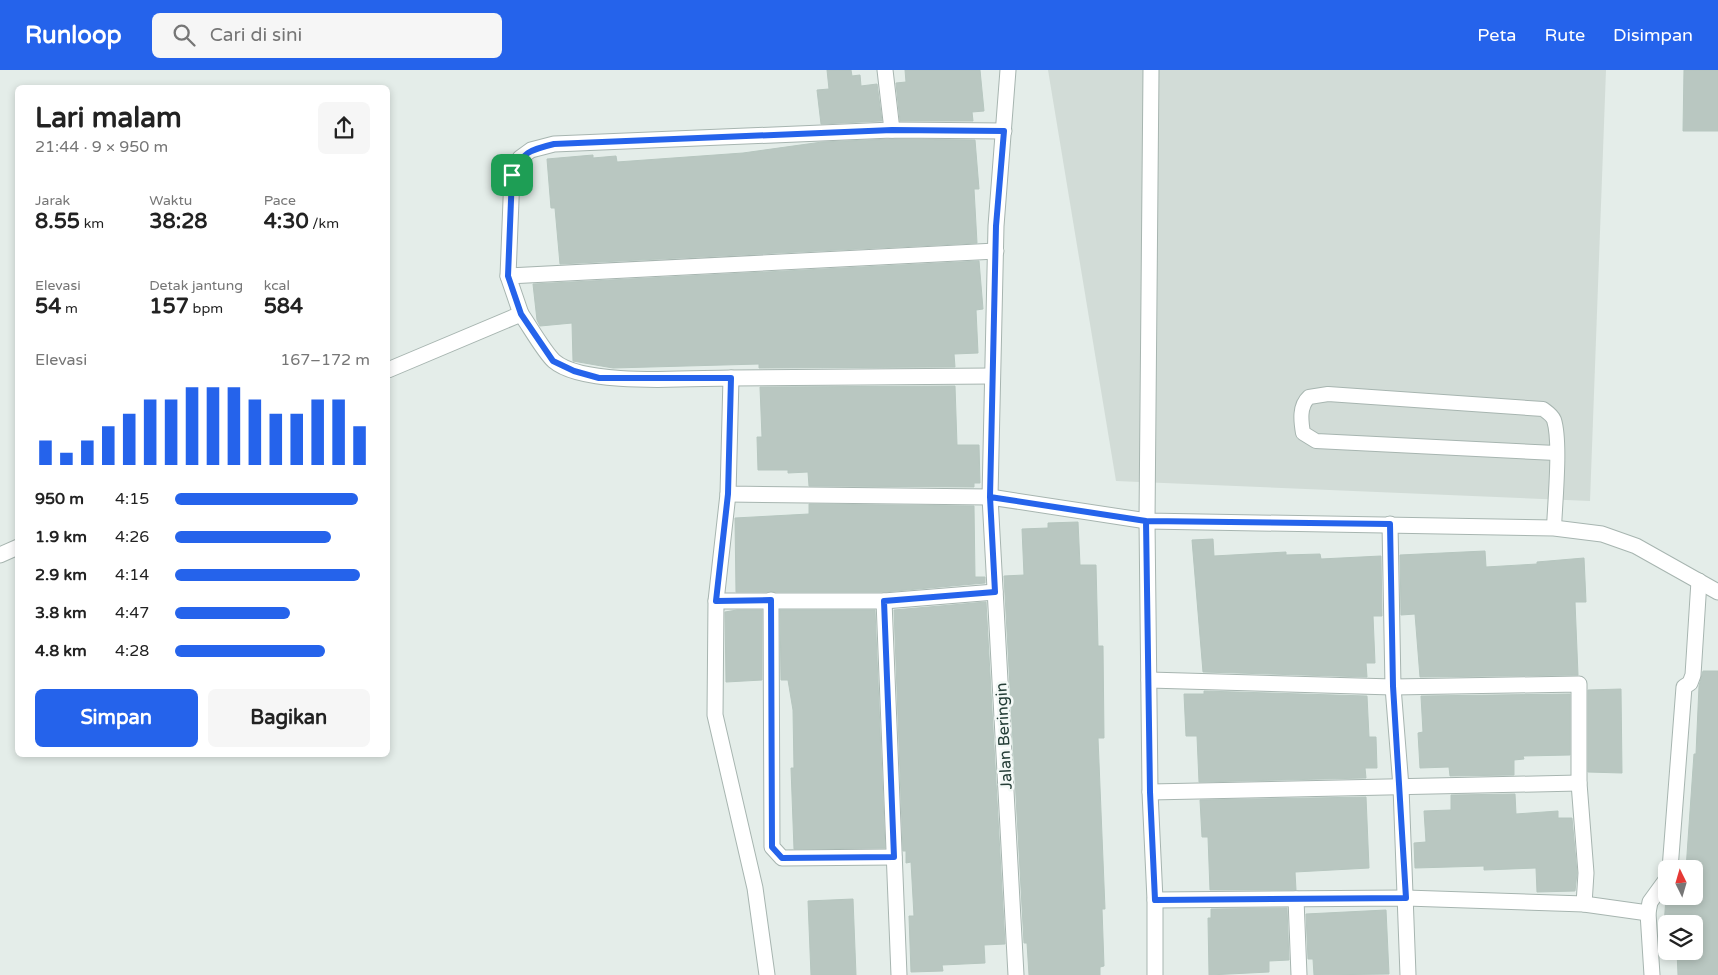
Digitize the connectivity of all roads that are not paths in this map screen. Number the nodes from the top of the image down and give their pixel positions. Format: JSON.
{"nodes":[{"id":1,"x":885,"y":70,"type":"edge"},
{"id":2,"x":1008,"y":70,"type":"edge"},
{"id":3,"x":1151,"y":70,"type":"edge"},
{"id":4,"x":892,"y":130,"type":"junction"},
{"id":5,"x":1004,"y":131,"type":"junction"},
{"id":6,"x":996,"y":251,"type":"junction"},
{"id":7,"x":508,"y":276,"type":"junction"},
{"id":8,"x":521,"y":314,"type":"junction"},
{"id":9,"x":390,"y":369,"type":"edge"},
{"id":10,"x":992,"y":376,"type":"junction"},
{"id":11,"x":731,"y":378,"type":"junction"},
{"id":12,"x":1556,"y":453,"type":"junction"},
{"id":13,"x":728,"y":494,"type":"junction"},
{"id":14,"x":990,"y":497,"type":"junction"},
{"id":15,"x":1146,"y":521,"type":"junction"},
{"id":16,"x":1390,"y":524,"type":"junction"},
{"id":17,"x":1554,"y":528,"type":"junction"},
{"id":18,"x":15,"y":548,"type":"edge"},
{"id":19,"x":0,"y":555,"type":"edge"},
{"id":20,"x":1699,"y":582,"type":"junction"},
{"id":21,"x":995,"y":592,"type":"junction"},
{"id":22,"x":1718,"y":592,"type":"edge"},
{"id":23,"x":771,"y":600,"type":"junction"},
{"id":24,"x":716,"y":601,"type":"junction"},
{"id":25,"x":884,"y":601,"type":"junction"},
{"id":26,"x":1149,"y":680,"type":"junction"},
{"id":27,"x":1393,"y":686,"type":"junction"},
{"id":28,"x":1578,"y":783,"type":"junction"},
{"id":29,"x":1401,"y":787,"type":"junction"},
{"id":30,"x":1150,"y":792,"type":"junction"},
{"id":31,"x":894,"y":857,"type":"junction"},
{"id":32,"x":1671,"y":860,"type":"edge"},
{"id":33,"x":1658,"y":891,"type":"edge"},
{"id":34,"x":1406,"y":898,"type":"junction"},
{"id":35,"x":1296,"y":899,"type":"junction"},
{"id":36,"x":1155,"y":900,"type":"junction"},
{"id":37,"x":1584,"y":904,"type":"junction"},
{"id":38,"x":1648,"y":913,"type":"junction"},
{"id":39,"x":766,"y":975,"type":"edge"},
{"id":40,"x":899,"y":975,"type":"edge"},
{"id":41,"x":1016,"y":975,"type":"edge"},
{"id":42,"x":1155,"y":975,"type":"edge"},
{"id":43,"x":1299,"y":975,"type":"edge"},
{"id":44,"x":1408,"y":975,"type":"edge"},
{"id":45,"x":1652,"y":975,"type":"edge"}],
"edges":[{"from":1,"to":4,"type":"street"},
{"from":2,"to":5,"type":"street","name":"Jalan Beringin"},
{"from":3,"to":15,"type":"street"},
{"from":4,"to":5,"type":"street"},
{"from":4,"to":7,"type":"street"},
{"from":5,"to":6,"type":"street","name":"Jalan Beringin"},
{"from":6,"to":7,"type":"street"},
{"from":6,"to":10,"type":"street","name":"Jalan Beringin"},
{"from":7,"to":8,"type":"street"},
{"from":8,"to":9,"type":"street"},
{"from":8,"to":11,"type":"street"},
{"from":10,"to":11,"type":"street"},
{"from":10,"to":14,"type":"street","name":"Jalan Beringin"},
{"from":11,"to":13,"type":"street"},
{"from":12,"to":12,"type":"lane"},
{"from":12,"to":17,"type":"lane"},
{"from":13,"to":14,"type":"street"},
{"from":13,"to":24,"type":"street"},
{"from":14,"to":15,"type":"street"},
{"from":14,"to":21,"type":"street","name":"Jalan Beringin"},
{"from":15,"to":16,"type":"street"},
{"from":15,"to":26,"type":"street"},
{"from":16,"to":17,"type":"street"},
{"from":16,"to":27,"type":"street"},
{"from":17,"to":20,"type":"street"},
{"from":18,"to":19,"type":"street"},
{"from":20,"to":22,"type":"street"},
{"from":20,"to":32,"type":"street"},
{"from":21,"to":25,"type":"street"},
{"from":21,"to":41,"type":"street","name":"Jalan Beringin"},
{"from":23,"to":24,"type":"street"},
{"from":23,"to":25,"type":"street"},
{"from":23,"to":31,"type":"street"},
{"from":24,"to":39,"type":"street"},
{"from":25,"to":31,"type":"street"},
{"from":26,"to":27,"type":"street"},
{"from":26,"to":30,"type":"street"},
{"from":27,"to":28,"type":"street"},
{"from":27,"to":29,"type":"street"},
{"from":28,"to":29,"type":"street"},
{"from":28,"to":37,"type":"street"},
{"from":29,"to":30,"type":"street"},
{"from":29,"to":34,"type":"street"},
{"from":30,"to":36,"type":"street"},
{"from":31,"to":40,"type":"street"},
{"from":33,"to":38,"type":"street"},
{"from":34,"to":35,"type":"street"},
{"from":34,"to":37,"type":"street"},
{"from":34,"to":44,"type":"street"},
{"from":35,"to":36,"type":"street"},
{"from":35,"to":43,"type":"street"},
{"from":36,"to":42,"type":"street"},
{"from":37,"to":38,"type":"street"},
{"from":38,"to":45,"type":"street"}]}
